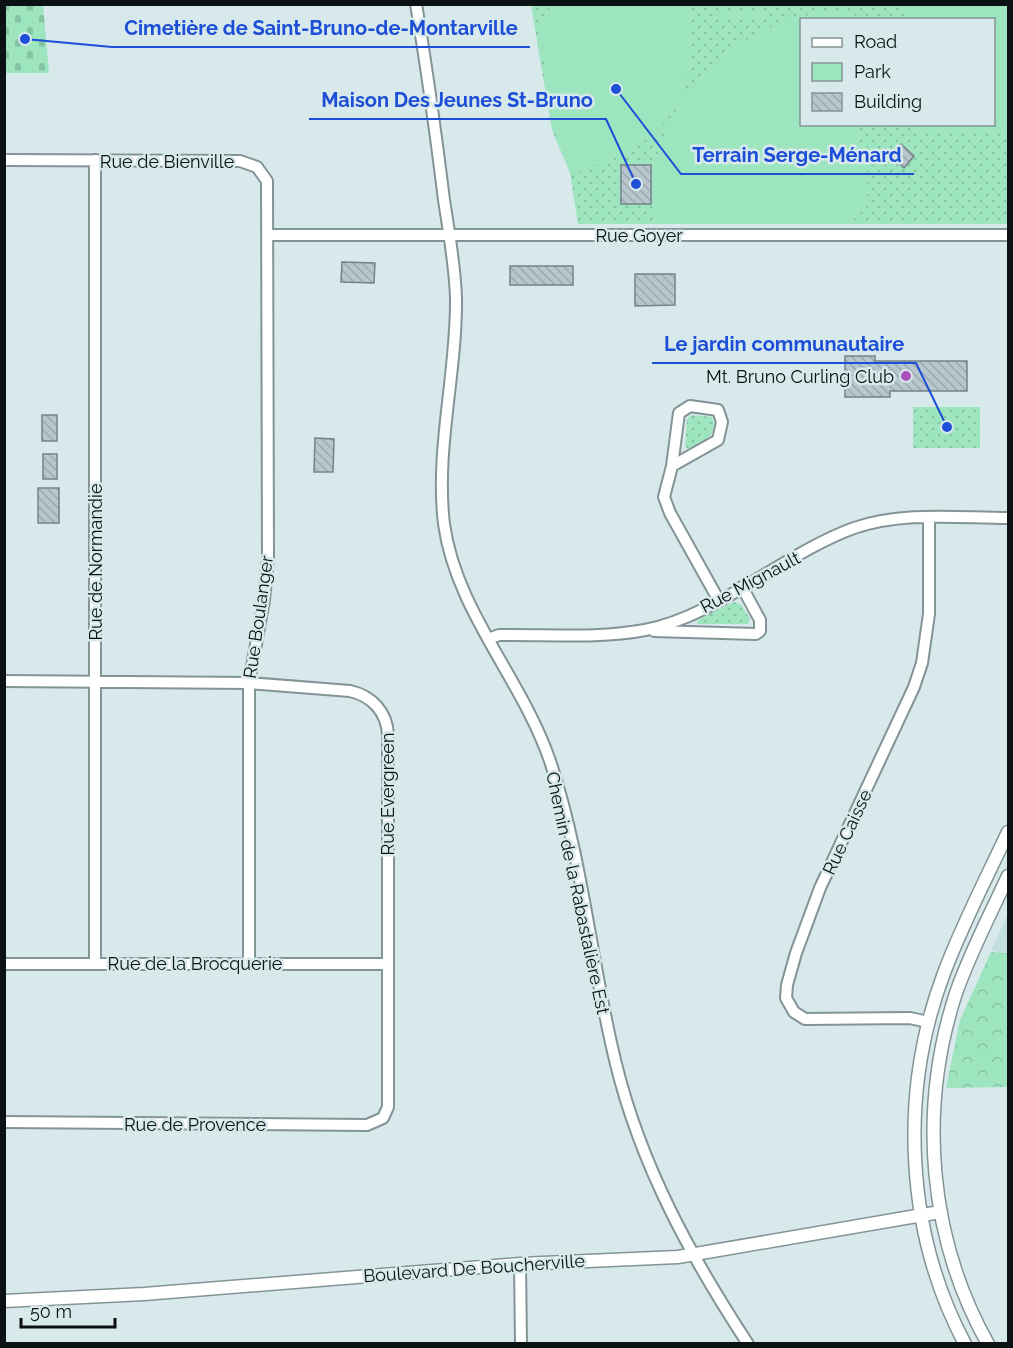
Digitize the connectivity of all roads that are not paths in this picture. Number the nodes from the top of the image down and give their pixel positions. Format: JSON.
{"nodes":[{"id":1,"x":416,"y":4,"type":"edge"},
{"id":2,"x":4,"y":160,"type":"edge"},
{"id":3,"x":95,"y":160,"type":"junction"},
{"id":4,"x":269,"y":235,"type":"junction"},
{"id":5,"x":449,"y":235,"type":"junction"},
{"id":6,"x":1008,"y":235,"type":"edge"},
{"id":7,"x":672,"y":465,"type":"junction"},
{"id":8,"x":929,"y":517,"type":"junction"},
{"id":9,"x":1008,"y":518,"type":"edge"},
{"id":10,"x":742,"y":587,"type":"junction"},
{"id":11,"x":718,"y":599,"type":"junction"},
{"id":12,"x":645,"y":630,"type":"junction"},
{"id":13,"x":488,"y":639,"type":"junction"},
{"id":14,"x":4,"y":681,"type":"edge"},
{"id":15,"x":95,"y":681,"type":"junction"},
{"id":16,"x":249,"y":683,"type":"junction"},
{"id":17,"x":1008,"y":832,"type":"edge"},
{"id":18,"x":1008,"y":876,"type":"edge"},
{"id":19,"x":95,"y":963,"type":"junction"},
{"id":20,"x":249,"y":963,"type":"junction"},
{"id":21,"x":4,"y":964,"type":"edge"},
{"id":22,"x":386,"y":964,"type":"junction"},
{"id":23,"x":928,"y":1022,"type":"junction"},
{"id":24,"x":383,"y":1118,"type":"joint"},
{"id":25,"x":4,"y":1122,"type":"edge"},
{"id":26,"x":940,"y":1212,"type":"junction"},
{"id":27,"x":921,"y":1215,"type":"junction"},
{"id":28,"x":691,"y":1254,"type":"junction"},
{"id":29,"x":520,"y":1264,"type":"junction"},
{"id":30,"x":4,"y":1301,"type":"edge"},
{"id":31,"x":521,"y":1344,"type":"edge"},
{"id":32,"x":748,"y":1344,"type":"edge"},
{"id":33,"x":965,"y":1344,"type":"edge"},
{"id":34,"x":988,"y":1344,"type":"edge"}],
"edges":[{"from":1,"to":5,"type":"street","name":"Chemin de la Rabastalière Est"},
{"from":2,"to":3,"type":"street","name":"Rue de Bienville"},
{"from":3,"to":4,"type":"street","name":"Rue de Bienville"},
{"from":3,"to":15,"type":"street","name":"Rue de Normandie"},
{"from":4,"to":5,"type":"street","name":"Rue Goyer"},
{"from":4,"to":16,"type":"street","name":"Rue Boulanger"},
{"from":5,"to":6,"type":"street","name":"Rue Goyer"},
{"from":5,"to":13,"type":"street","name":"Chemin de la Rabastalière Est"},
{"from":7,"to":7,"type":"street"},
{"from":7,"to":11,"type":"street"},
{"from":8,"to":9,"type":"street","name":"Rue Mignault"},
{"from":8,"to":10,"type":"street","name":"Rue Mignault"},
{"from":8,"to":23,"type":"street","name":"Rue Caisse"},
{"from":10,"to":11,"type":"street","name":"Rue Mignault"},
{"from":10,"to":12,"type":"street"},
{"from":11,"to":12,"type":"street","name":"Rue Mignault"},
{"from":12,"to":13,"type":"street","name":"Rue Mignault"},
{"from":13,"to":28,"type":"street","name":"Chemin de la Rabastalière Est"},
{"from":14,"to":15,"type":"street","name":"Rue Evergreen"},
{"from":15,"to":16,"type":"street","name":"Rue Evergreen"},
{"from":15,"to":19,"type":"street","name":"Rue de Normandie"},
{"from":16,"to":20,"type":"street","name":"Rue Boulanger"},
{"from":16,"to":22,"type":"street","name":"Rue Evergreen"},
{"from":17,"to":23,"type":"street"},
{"from":18,"to":26,"type":"street"},
{"from":19,"to":20,"type":"street","name":"Rue de la Brocquerie"},
{"from":19,"to":21,"type":"street","name":"Rue de la Brocquerie"},
{"from":20,"to":22,"type":"street","name":"Rue de la Brocquerie"},
{"from":22,"to":24,"type":"street","name":"Rue Evergreen"},
{"from":23,"to":27,"type":"street"},
{"from":24,"to":25,"type":"street","name":"Rue de Provence"},
{"from":26,"to":27,"type":"street","name":"Boulevard De Boucherville"},
{"from":26,"to":34,"type":"street"},
{"from":27,"to":28,"type":"street","name":"Boulevard De Boucherville"},
{"from":27,"to":33,"type":"street"},
{"from":28,"to":29,"type":"street","name":"Boulevard De Boucherville"},
{"from":28,"to":32,"type":"street","name":"Chemin de la Rabastalière Est"},
{"from":29,"to":30,"type":"street","name":"Boulevard De Boucherville"},
{"from":29,"to":31,"type":"street"}]}
